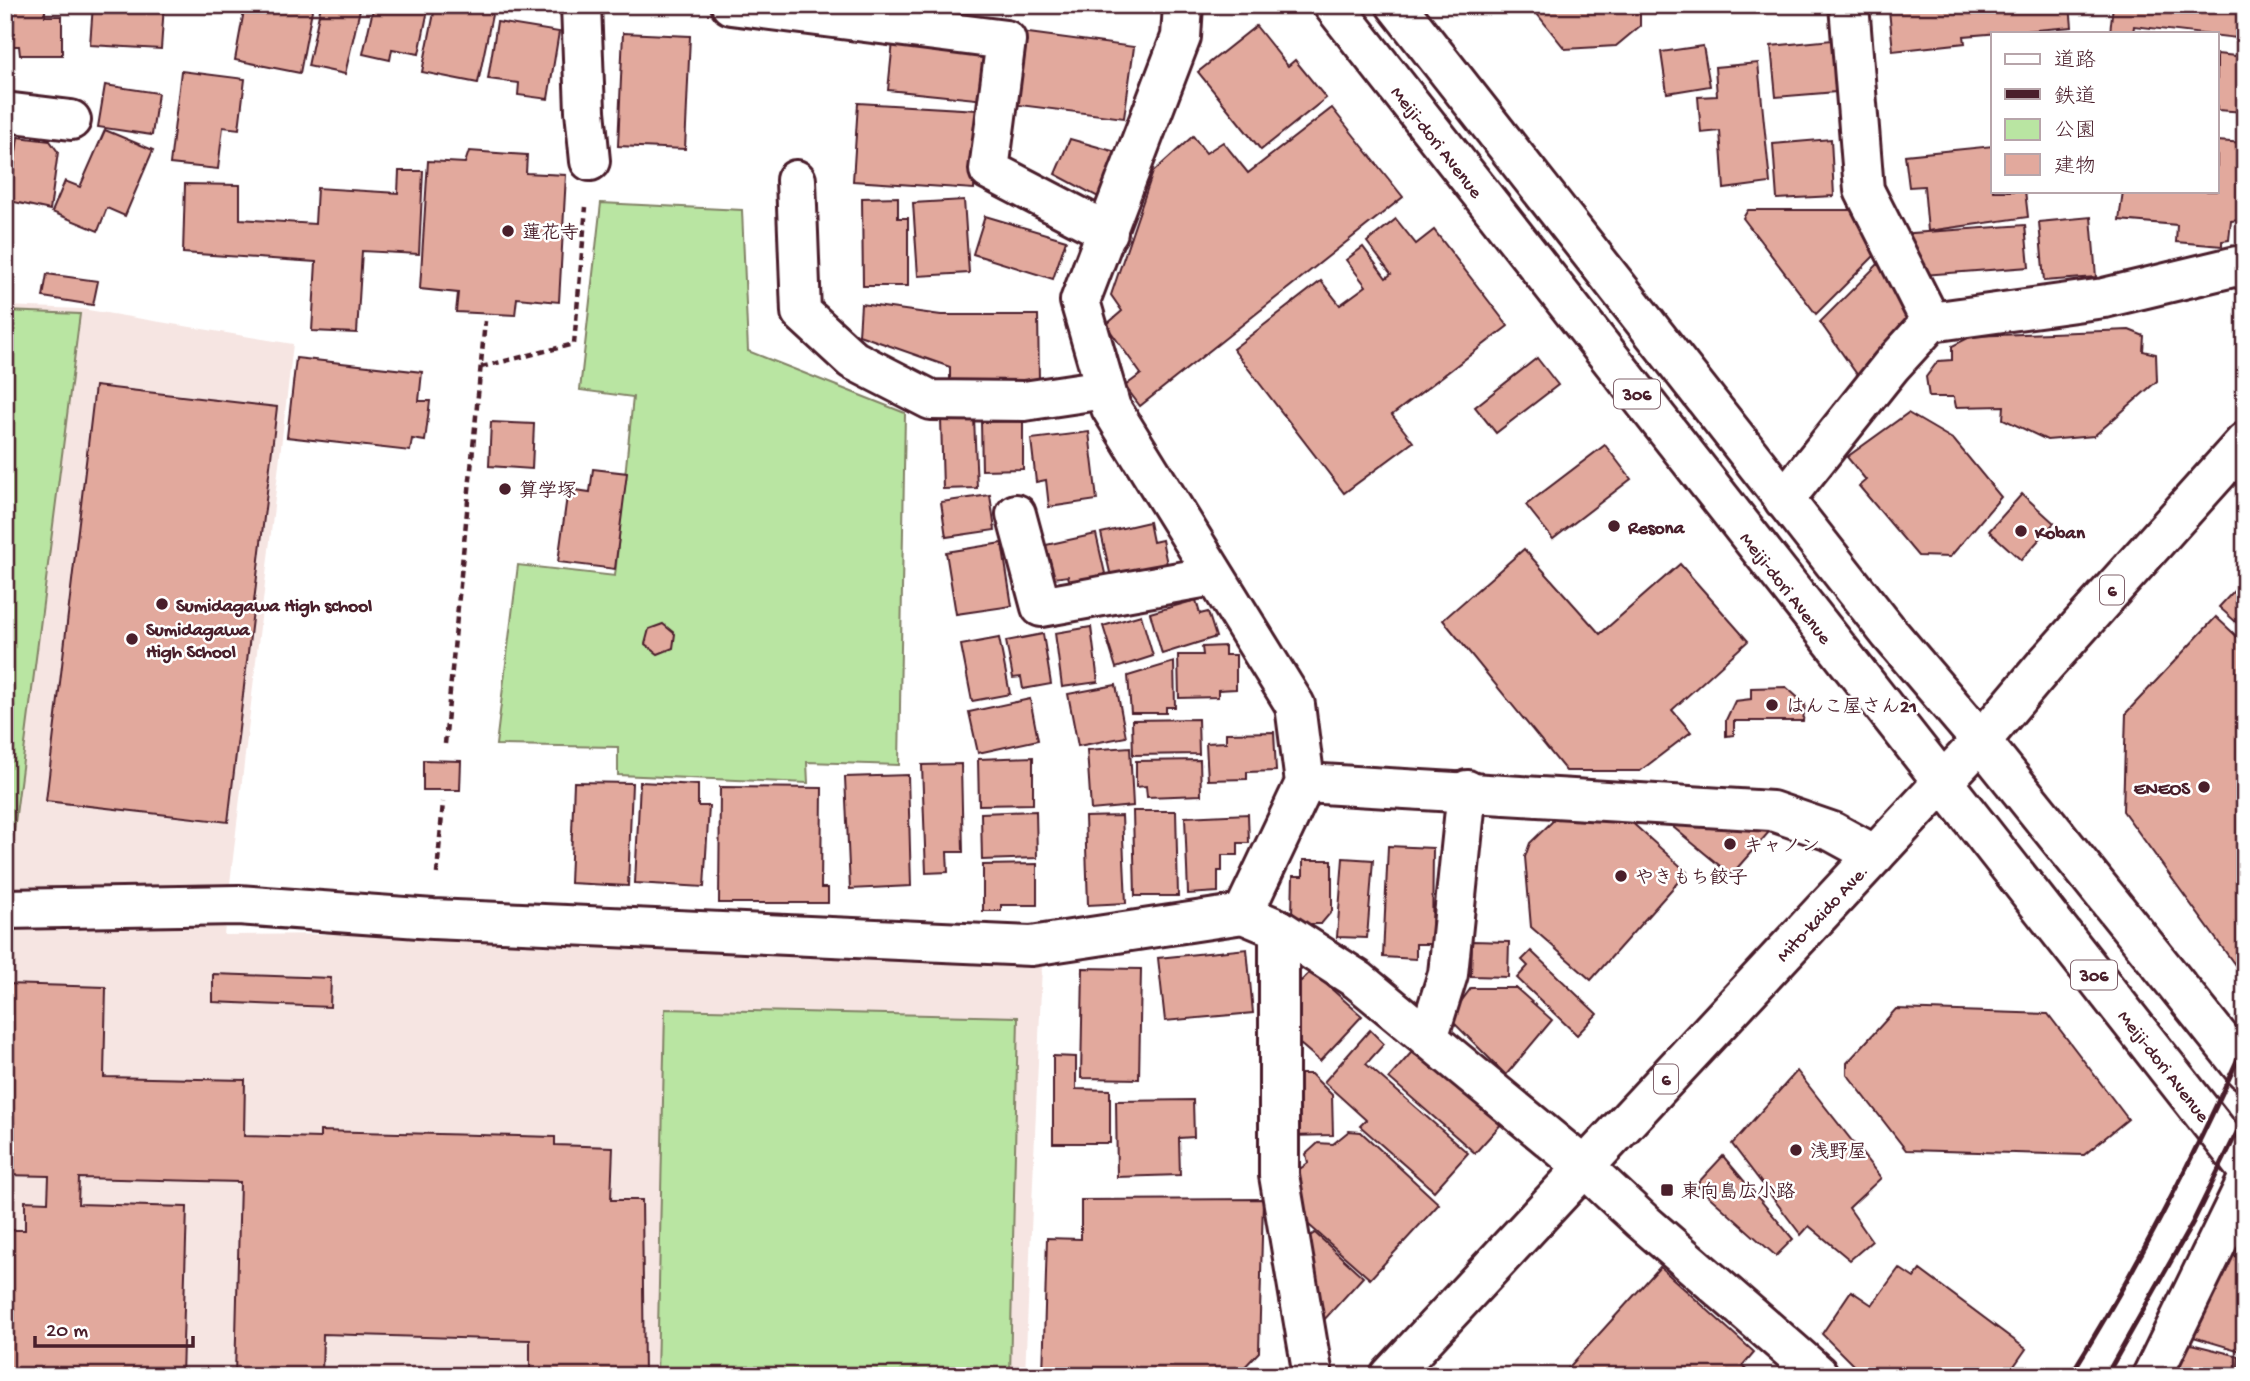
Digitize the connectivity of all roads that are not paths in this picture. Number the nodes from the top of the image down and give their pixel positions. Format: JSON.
{"nodes":[{"id":1,"x":581,"y":5,"type":"edge"},
{"id":2,"x":731,"y":5,"type":"edge"},
{"id":3,"x":1183,"y":5,"type":"edge"},
{"id":4,"x":1333,"y":5,"type":"edge"},
{"id":5,"x":1396,"y":5,"type":"edge"},
{"id":6,"x":1849,"y":5,"type":"edge"},
{"id":7,"x":5,"y":112,"type":"edge"},
{"id":8,"x":71,"y":120,"type":"dead end"},
{"id":9,"x":590,"y":160,"type":"road end"},
{"id":10,"x":796,"y":180,"type":"dead end"},
{"id":11,"x":1108,"y":232,"type":"junction"},
{"id":12,"x":2242,"y":263,"type":"edge"},
{"id":13,"x":1931,"y":322,"type":"junction"},
{"id":14,"x":1105,"y":389,"type":"junction"},
{"id":15,"x":2245,"y":442,"type":"edge"},
{"id":16,"x":1784,"y":500,"type":"junction"},
{"id":17,"x":1016,"y":514,"type":"dead end"},
{"id":18,"x":1213,"y":576,"type":"junction"},
{"id":19,"x":1981,"y":741,"type":"junction"},
{"id":20,"x":1305,"y":782,"type":"junction"},
{"id":21,"x":1942,"y":782,"type":"junction"},
{"id":22,"x":1467,"y":790,"type":"junction"},
{"id":23,"x":1875,"y":855,"type":"junction"},
{"id":24,"x":5,"y":909,"type":"edge"},
{"id":25,"x":1243,"y":914,"type":"junction"},
{"id":26,"x":1279,"y":929,"type":"junction"},
{"id":27,"x":1428,"y":1038,"type":"junction"},
{"id":28,"x":2245,"y":1070,"type":"edge"},
{"id":29,"x":1583,"y":1166,"type":"junction"},
{"id":30,"x":2245,"y":1167,"type":"edge"},
{"id":31,"x":2245,"y":1185,"type":"edge"},
{"id":32,"x":1312,"y":1366,"type":"edge"},
{"id":33,"x":1818,"y":1374,"type":"dead end"},
{"id":34,"x":1390,"y":1376,"type":"edge"},
{"id":35,"x":2152,"y":1376,"type":"edge"}],
"edges":[{"from":1,"to":9,"type":"main road"},
{"from":2,"to":11,"type":"main road"},
{"from":3,"to":11,"type":"main road"},
{"from":4,"to":21,"type":"main road","name":"Meiji-dori Avenue","number":"306"},
{"from":5,"to":16,"type":"main road","number":"306"},
{"from":6,"to":13,"type":"main road"},
{"from":7,"to":8,"type":"main road"},
{"from":10,"to":14,"type":"main road"},
{"from":11,"to":14,"type":"main road"},
{"from":12,"to":13,"type":"main road"},
{"from":13,"to":16,"type":"main road"},
{"from":14,"to":18,"type":"main road"},
{"from":15,"to":19,"type":"main road","name":"Mito-kaido Ave.","number":"6"},
{"from":16,"to":19,"type":"main road","number":"306"},
{"from":17,"to":18,"type":"main road"},
{"from":18,"to":20,"type":"main road"},
{"from":19,"to":21,"type":"main road","name":"Mito-kaido Ave.","number":"6"},
{"from":19,"to":28,"type":"main road","number":"306"},
{"from":20,"to":22,"type":"main road"},
{"from":20,"to":25,"type":"main road"},
{"from":21,"to":23,"type":"main road","name":"Mito-kaido Ave.","number":"6"},
{"from":21,"to":30,"type":"main road","name":"Meiji-dori Avenue","number":"306"},
{"from":22,"to":23,"type":"main road"},
{"from":22,"to":27,"type":"main road"},
{"from":23,"to":29,"type":"main road","name":"Mito-kaido Ave.","number":"6"},
{"from":24,"to":25,"type":"main road"},
{"from":25,"to":26,"type":"main road"},
{"from":26,"to":27,"type":"main road"},
{"from":26,"to":32,"type":"main road"},
{"from":27,"to":29,"type":"main road"},
{"from":29,"to":33,"type":"main road"},
{"from":29,"to":34,"type":"main road","name":"Mito-kaido Ave.","number":"6"},
{"from":31,"to":35,"type":"main road"}]}
